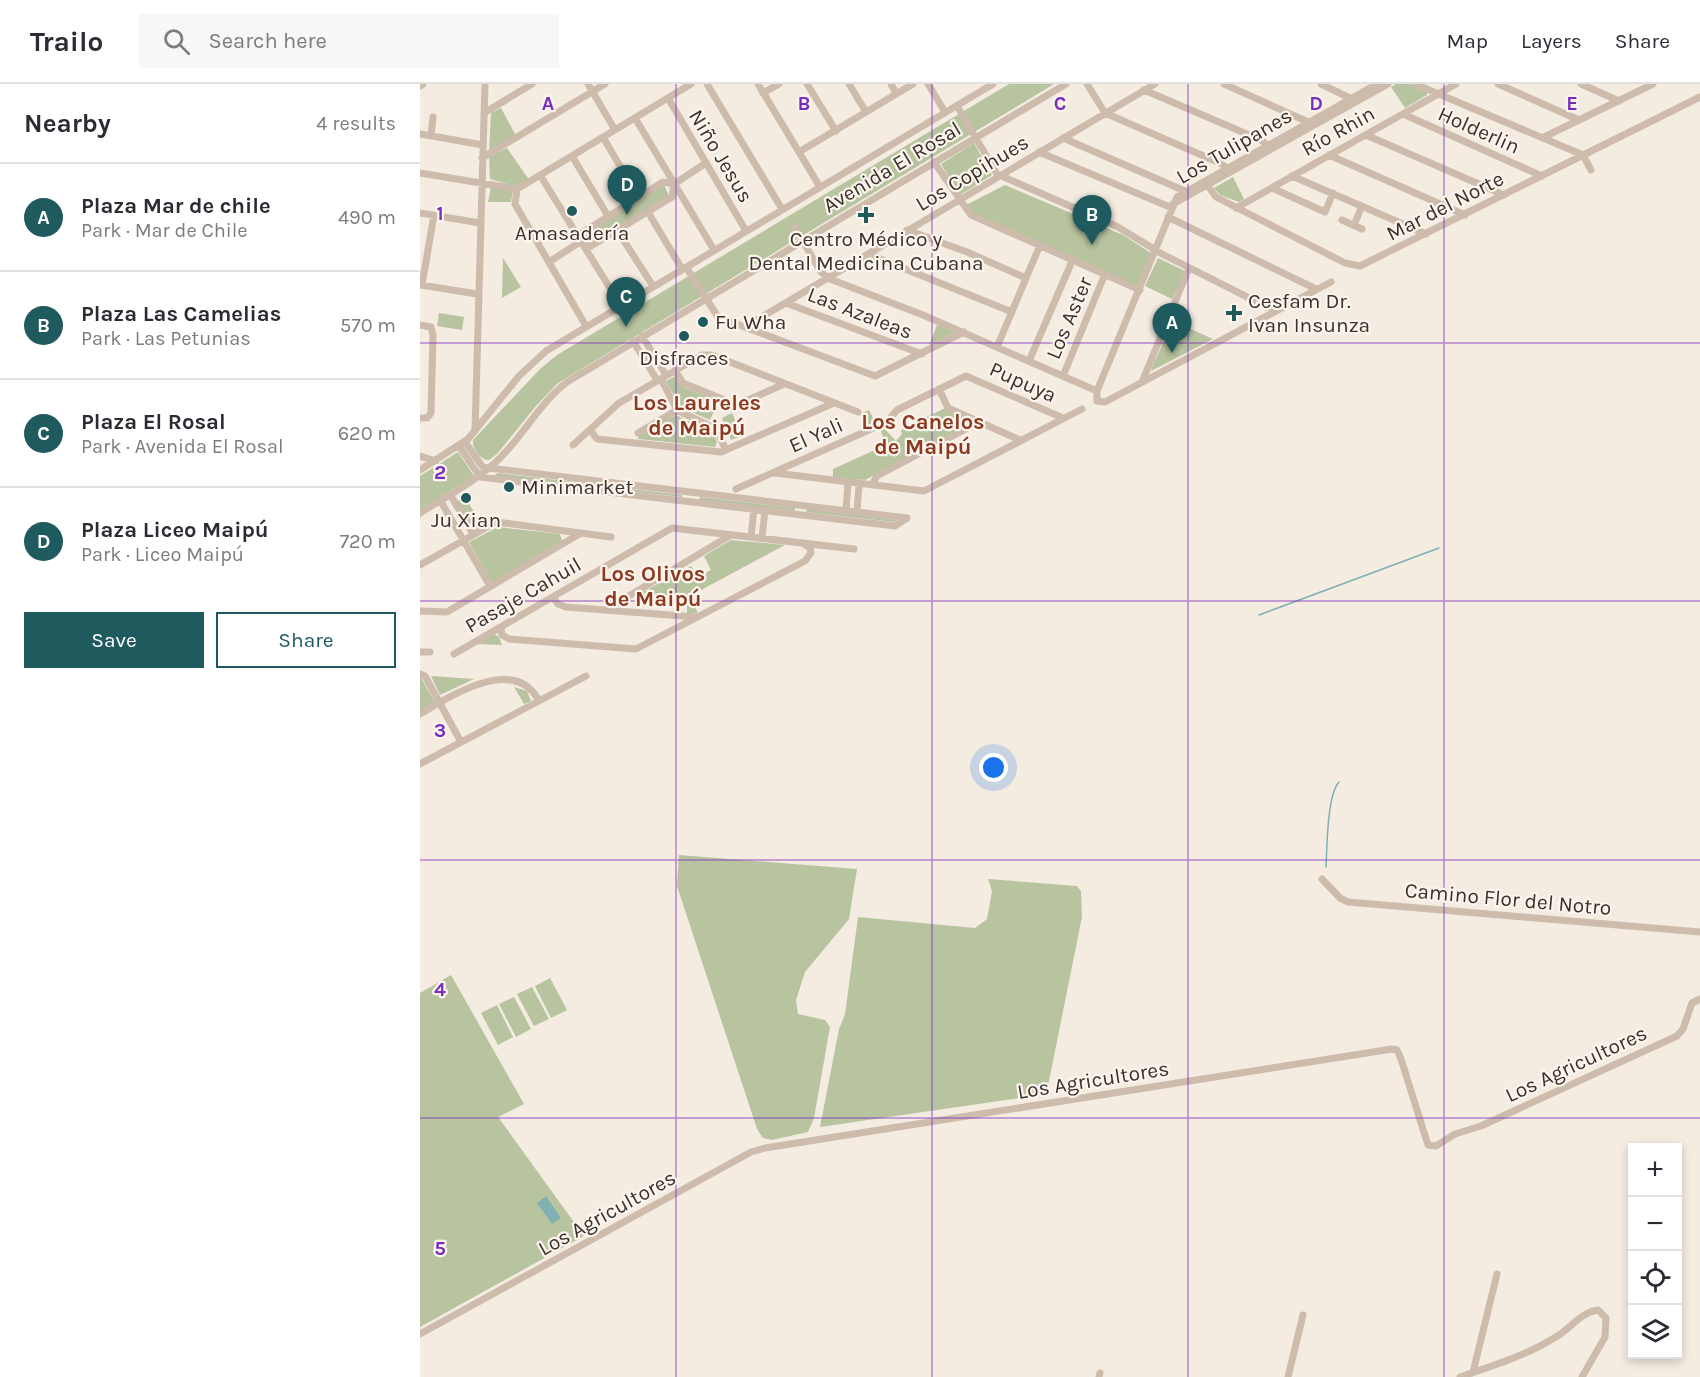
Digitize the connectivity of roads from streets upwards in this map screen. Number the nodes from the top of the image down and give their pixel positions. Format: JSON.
{"nodes":[{"id":1,"x":485,"y":84,"type":"edge"},
{"id":2,"x":532,"y":84,"type":"edge"},
{"id":3,"x":588,"y":84,"type":"edge"},
{"id":4,"x":605,"y":84,"type":"edge"},
{"id":5,"x":691,"y":84,"type":"edge"},
{"id":6,"x":707,"y":84,"type":"edge"},
{"id":7,"x":758,"y":84,"type":"edge"},
{"id":8,"x":778,"y":84,"type":"edge"},
{"id":9,"x":807,"y":84,"type":"edge"},
{"id":10,"x":849,"y":84,"type":"edge"},
{"id":11,"x":891,"y":84,"type":"edge"},
{"id":12,"x":913,"y":84,"type":"edge"},
{"id":13,"x":928,"y":84,"type":"edge"},
{"id":14,"x":993,"y":84,"type":"edge"},
{"id":15,"x":1066,"y":84,"type":"edge"},
{"id":16,"x":1087,"y":84,"type":"edge"},
{"id":17,"x":1155,"y":84,"type":"edge"},
{"id":18,"x":1224,"y":84,"type":"edge"},
{"id":19,"x":1321,"y":84,"type":"edge"},
{"id":20,"x":1377,"y":84,"type":"edge"},
{"id":21,"x":1388,"y":84,"type":"edge"},
{"id":22,"x":1415,"y":84,"type":"edge"},
{"id":23,"x":1456,"y":84,"type":"edge"},
{"id":24,"x":1498,"y":84,"type":"edge"},
{"id":25,"x":1581,"y":84,"type":"edge"},
{"id":26,"x":1653,"y":84,"type":"edge"},
{"id":27,"x":679,"y":87,"type":"edge"},
{"id":28,"x":1144,"y":90,"type":"junction"},
{"id":29,"x":592,"y":92,"type":"junction"},
{"id":30,"x":763,"y":93,"type":"junction"},
{"id":31,"x":896,"y":93,"type":"junction"},
{"id":32,"x":1439,"y":94,"type":"junction"},
{"id":33,"x":1700,"y":97,"type":"edge"},
{"id":34,"x":668,"y":98,"type":"junction"},
{"id":35,"x":1354,"y":100,"type":"junction"},
{"id":36,"x":1619,"y":101,"type":"junction"},
{"id":37,"x":957,"y":106,"type":"junction"},
{"id":38,"x":866,"y":112,"type":"junction"},
{"id":39,"x":945,"y":112,"type":"junction"},
{"id":40,"x":484,"y":113,"type":"junction"},
{"id":41,"x":1105,"y":113,"type":"junction"},
{"id":42,"x":1403,"y":114,"type":"junction"},
{"id":43,"x":433,"y":117,"type":"dead end"},
{"id":44,"x":635,"y":118,"type":"junction"},
{"id":45,"x":1579,"y":120,"type":"junction"},
{"id":46,"x":1308,"y":122,"type":"junction"},
{"id":47,"x":615,"y":130,"type":"junction"},
{"id":48,"x":836,"y":131,"type":"junction"},
{"id":49,"x":420,"y":134,"type":"edge"},
{"id":50,"x":1366,"y":135,"type":"junction"},
{"id":51,"x":431,"y":136,"type":"junction"},
{"id":52,"x":603,"y":137,"type":"junction"},
{"id":53,"x":974,"y":138,"type":"junction"},
{"id":54,"x":1063,"y":138,"type":"junction"},
{"id":55,"x":1542,"y":138,"type":"junction"},
{"id":56,"x":483,"y":145,"type":"junction"},
{"id":57,"x":1267,"y":145,"type":"junction"},
{"id":58,"x":799,"y":152,"type":"junction"},
{"id":59,"x":1039,"y":152,"type":"junction"},
{"id":60,"x":1329,"y":155,"type":"junction"},
{"id":61,"x":1582,"y":155,"type":"junction"},
{"id":62,"x":572,"y":156,"type":"junction"},
{"id":63,"x":482,"y":158,"type":"junction"},
{"id":64,"x":934,"y":162,"type":"junction"},
{"id":65,"x":706,"y":163,"type":"junction"},
{"id":66,"x":1229,"y":170,"type":"junction"},
{"id":67,"x":1590,"y":170,"type":"dead end"},
{"id":68,"x":420,"y":173,"type":"edge"},
{"id":69,"x":540,"y":175,"type":"junction"},
{"id":70,"x":999,"y":176,"type":"junction"},
{"id":71,"x":1293,"y":176,"type":"junction"},
{"id":72,"x":1542,"y":176,"type":"junction"},
{"id":73,"x":482,"y":183,"type":"junction"},
{"id":74,"x":674,"y":184,"type":"junction"},
{"id":75,"x":1208,"y":186,"type":"junction"},
{"id":76,"x":820,"y":187,"type":"junction"},
{"id":77,"x":1272,"y":188,"type":"junction"},
{"id":78,"x":517,"y":189,"type":"junction"},
{"id":79,"x":1185,"y":191,"type":"junction"},
{"id":80,"x":1333,"y":193,"type":"junction"},
{"id":81,"x":1504,"y":195,"type":"junction"},
{"id":82,"x":638,"y":197,"type":"junction"},
{"id":83,"x":959,"y":200,"type":"junction"},
{"id":84,"x":1172,"y":206,"type":"junction"},
{"id":85,"x":1362,"y":206,"type":"junction"},
{"id":86,"x":1236,"y":208,"type":"junction"},
{"id":87,"x":782,"y":209,"type":"junction"},
{"id":88,"x":648,"y":212,"type":"junction"},
{"id":89,"x":420,"y":213,"type":"edge"},
{"id":90,"x":434,"y":215,"type":"junction"},
{"id":91,"x":1465,"y":215,"type":"junction"},
{"id":92,"x":608,"y":216,"type":"junction"},
{"id":93,"x":1168,"y":217,"type":"junction"},
{"id":94,"x":1342,"y":220,"type":"dead end"},
{"id":95,"x":480,"y":223,"type":"junction"},
{"id":96,"x":1354,"y":225,"type":"junction"},
{"id":97,"x":795,"y":228,"type":"dead end"},
{"id":98,"x":1362,"y":229,"type":"dead end"},
{"id":99,"x":617,"y":230,"type":"junction"},
{"id":100,"x":907,"y":230,"type":"junction"},
{"id":101,"x":746,"y":231,"type":"junction"},
{"id":102,"x":1426,"y":234,"type":"junction"},
{"id":103,"x":802,"y":241,"type":"junction"},
{"id":104,"x":580,"y":242,"type":"junction"},
{"id":105,"x":1040,"y":245,"type":"junction"},
{"id":106,"x":714,"y":250,"type":"junction"},
{"id":107,"x":1156,"y":250,"type":"junction"},
{"id":108,"x":871,"y":252,"type":"junction"},
{"id":109,"x":1072,"y":259,"type":"junction"},
{"id":110,"x":549,"y":262,"type":"junction"},
{"id":111,"x":684,"y":268,"type":"junction"},
{"id":112,"x":1189,"y":268,"type":"junction"},
{"id":113,"x":1105,"y":274,"type":"junction"},
{"id":114,"x":828,"y":278,"type":"junction"},
{"id":115,"x":1026,"y":278,"type":"junction"},
{"id":116,"x":1331,"y":282,"type":"dead end"},
{"id":117,"x":421,"y":285,"type":"edge"},
{"id":118,"x":653,"y":286,"type":"junction"},
{"id":119,"x":1316,"y":289,"type":"junction"},
{"id":120,"x":1140,"y":290,"type":"junction"},
{"id":121,"x":477,"y":294,"type":"junction"},
{"id":122,"x":705,"y":299,"type":"junction"},
{"id":123,"x":786,"y":303,"type":"junction"},
{"id":124,"x":621,"y":306,"type":"junction"},
{"id":125,"x":1275,"y":311,"type":"junction"},
{"id":126,"x":1012,"y":312,"type":"junction"},
{"id":127,"x":420,"y":325,"type":"edge"},
{"id":128,"x":586,"y":326,"type":"junction"},
{"id":129,"x":745,"y":327,"type":"junction"},
{"id":130,"x":964,"y":332,"type":"junction"},
{"id":131,"x":642,"y":336,"type":"junction"},
{"id":132,"x":633,"y":341,"type":"junction"},
{"id":133,"x":997,"y":347,"type":"junction"},
{"id":134,"x":922,"y":354,"type":"junction"},
{"id":135,"x":1029,"y":361,"type":"junction"},
{"id":136,"x":675,"y":370,"type":"junction"},
{"id":137,"x":1063,"y":376,"type":"junction"},
{"id":138,"x":970,"y":377,"type":"joint"},
{"id":139,"x":661,"y":378,"type":"junction"},
{"id":140,"x":1142,"y":382,"type":"junction"},
{"id":141,"x":784,"y":384,"type":"junction"},
{"id":142,"x":939,"y":389,"type":"junction"},
{"id":143,"x":1097,"y":391,"type":"junction"},
{"id":144,"x":834,"y":403,"type":"junction"},
{"id":145,"x":1082,"y":409,"type":"dead end"},
{"id":146,"x":677,"y":410,"type":"junction"},
{"id":147,"x":858,"y":412,"type":"dead end"},
{"id":148,"x":420,"y":418,"type":"edge"},
{"id":149,"x":1063,"y":418,"type":"junction"},
{"id":150,"x":979,"y":422,"type":"junction"},
{"id":151,"x":591,"y":430,"type":"junction"},
{"id":152,"x":475,"y":431,"type":"junction"},
{"id":153,"x":638,"y":432,"type":"dead end"},
{"id":154,"x":1020,"y":440,"type":"junction"},
{"id":155,"x":462,"y":444,"type":"junction"},
{"id":156,"x":573,"y":445,"type":"dead end"},
{"id":157,"x":726,"y":450,"type":"junction"},
{"id":158,"x":420,"y":456,"type":"edge"},
{"id":159,"x":436,"y":461,"type":"junction"},
{"id":160,"x":489,"y":468,"type":"junction"},
{"id":161,"x":420,"y":470,"type":"edge"},
{"id":162,"x":772,"y":473,"type":"junction"},
{"id":163,"x":480,"y":477,"type":"junction"},
{"id":164,"x":849,"y":483,"type":"junction"},
{"id":165,"x":859,"y":484,"type":"junction"},
{"id":166,"x":872,"y":485,"type":"junction"},
{"id":167,"x":736,"y":489,"type":"dead end"},
{"id":168,"x":691,"y":492,"type":"junction"},
{"id":169,"x":450,"y":495,"type":"junction"},
{"id":170,"x":440,"y":500,"type":"junction"},
{"id":171,"x":690,"y":501,"type":"junction"},
{"id":172,"x":802,"y":506,"type":"junction"},
{"id":173,"x":754,"y":509,"type":"junction"},
{"id":174,"x":765,"y":510,"type":"junction"},
{"id":175,"x":846,"y":511,"type":"junction"},
{"id":176,"x":857,"y":512,"type":"junction"},
{"id":177,"x":420,"y":513,"type":"edge"},
{"id":178,"x":801,"y":515,"type":"junction"},
{"id":179,"x":581,"y":532,"type":"junction"},
{"id":180,"x":473,"y":534,"type":"junction"},
{"id":181,"x":731,"y":535,"type":"junction"},
{"id":182,"x":610,"y":537,"type":"dead end"},
{"id":183,"x":751,"y":537,"type":"junction"},
{"id":184,"x":762,"y":538,"type":"junction"},
{"id":185,"x":463,"y":540,"type":"junction"},
{"id":186,"x":804,"y":545,"type":"junction"},
{"id":187,"x":854,"y":549,"type":"dead end"},
{"id":188,"x":420,"y":565,"type":"edge"},
{"id":189,"x":490,"y":586,"type":"junction"},
{"id":190,"x":553,"y":597,"type":"junction"},
{"id":191,"x":606,"y":610,"type":"junction"},
{"id":192,"x":420,"y":611,"type":"edge"},
{"id":193,"x":697,"y":617,"type":"junction"},
{"id":194,"x":501,"y":627,"type":"junction"},
{"id":195,"x":420,"y":652,"type":"edge"},
{"id":196,"x":430,"y":652,"type":"dead end"},
{"id":197,"x":454,"y":654,"type":"dead end"},
{"id":198,"x":420,"y":674,"type":"edge"},
{"id":199,"x":585,"y":676,"type":"dead end"},
{"id":200,"x":539,"y":701,"type":"junction"},
{"id":201,"x":440,"y":703,"type":"junction"},
{"id":202,"x":420,"y":714,"type":"edge"},
{"id":203,"x":461,"y":742,"type":"junction"},
{"id":204,"x":420,"y":764,"type":"edge"},
{"id":205,"x":1322,"y":879,"type":"dead end"},
{"id":206,"x":1700,"y":932,"type":"edge"},
{"id":207,"x":1700,"y":999,"type":"edge"},
{"id":208,"x":1497,"y":1274,"type":"dead end"},
{"id":209,"x":1303,"y":1315,"type":"dead end"},
{"id":210,"x":420,"y":1334,"type":"edge"},
{"id":211,"x":1473,"y":1372,"type":"junction"},
{"id":212,"x":1288,"y":1377,"type":"edge"},
{"id":213,"x":1460,"y":1377,"type":"edge"},
{"id":214,"x":1582,"y":1377,"type":"edge"}],
"edges":[{"from":1,"to":40,"type":"street"},
{"from":2,"to":40,"type":"street"},
{"from":3,"to":29,"type":"street"},
{"from":4,"to":29,"type":"street"},
{"from":5,"to":27,"type":"street"},
{"from":6,"to":87,"type":"street"},
{"from":7,"to":30,"type":"street"},
{"from":8,"to":30,"type":"street"},
{"from":9,"to":48,"type":"street"},
{"from":10,"to":38,"type":"street"},
{"from":11,"to":31,"type":"street"},
{"from":12,"to":31,"type":"street"},
{"from":13,"to":39,"type":"street"},
{"from":14,"to":37,"type":"street","name":"Avenida El Rosal"},
{"from":15,"to":53,"type":"street","name":"Avenida El Rosal"},
{"from":16,"to":41,"type":"street"},
{"from":17,"to":28,"type":"street","name":"Los Copihues"},
{"from":18,"to":46,"type":"street"},
{"from":19,"to":35,"type":"street"},
{"from":20,"to":35,"type":"street","name":"Los Tulipanes"},
{"from":21,"to":35,"type":"street","name":"Los Tulipanes"},
{"from":22,"to":32,"type":"street"},
{"from":23,"to":32,"type":"street","name":"Río Rhin"},
{"from":24,"to":45,"type":"street"},
{"from":25,"to":36,"type":"street"},
{"from":26,"to":36,"type":"street"},
{"from":27,"to":34,"type":"street"},
{"from":28,"to":41,"type":"street","name":"Los Copihues"},
{"from":28,"to":57,"type":"street"},
{"from":29,"to":47,"type":"street"},
{"from":29,"to":63,"type":"street"},
{"from":30,"to":58,"type":"street"},
{"from":31,"to":38,"type":"street"},
{"from":32,"to":42,"type":"street","name":"Río Rhin"},
{"from":32,"to":55,"type":"street"},
{"from":33,"to":61,"type":"street","name":"Mar del Norte"},
{"from":34,"to":44,"type":"street"},
{"from":34,"to":65,"type":"street","name":"Niño Jesus"},
{"from":35,"to":46,"type":"street","name":"Los Tulipanes"},
{"from":35,"to":66,"type":"street","name":"Los Tulipanes"},
{"from":36,"to":45,"type":"street"},
{"from":37,"to":39,"type":"street","name":"Avenida El Rosal"},
{"from":37,"to":53,"type":"street"},
{"from":38,"to":48,"type":"street"},
{"from":39,"to":76,"type":"street","name":"Avenida El Rosal"},
{"from":40,"to":56,"type":"street"},
{"from":41,"to":54,"type":"street","name":"Los Copihues"},
{"from":41,"to":66,"type":"street"},
{"from":42,"to":50,"type":"street","name":"Río Rhin"},
{"from":42,"to":72,"type":"street","name":"Holderlin"},
{"from":43,"to":51,"type":"street"},
{"from":44,"to":47,"type":"street"},
{"from":44,"to":74,"type":"street"},
{"from":45,"to":55,"type":"street"},
{"from":46,"to":57,"type":"street","name":"Los Tulipanes"},
{"from":47,"to":52,"type":"street"},
{"from":48,"to":58,"type":"street"},
{"from":49,"to":51,"type":"street"},
{"from":50,"to":60,"type":"street","name":"Río Rhin"},
{"from":50,"to":81,"type":"street"},
{"from":51,"to":56,"type":"street"},
{"from":52,"to":62,"type":"street"},
{"from":52,"to":82,"type":"street"},
{"from":53,"to":64,"type":"street","name":"Avenida El Rosal"},
{"from":53,"to":70,"type":"street"},
{"from":54,"to":59,"type":"street","name":"Los Copihues"},
{"from":54,"to":79,"type":"street"},
{"from":55,"to":61,"type":"street"},
{"from":56,"to":63,"type":"street"},
{"from":57,"to":66,"type":"street","name":"Los Tulipanes"},
{"from":58,"to":76,"type":"street"},
{"from":59,"to":70,"type":"street","name":"Los Copihues"},
{"from":59,"to":84,"type":"street"},
{"from":60,"to":71,"type":"street","name":"Río Rhin"},
{"from":60,"to":91,"type":"street"},
{"from":61,"to":67,"type":"street"},
{"from":61,"to":72,"type":"street","name":"Mar del Norte"},
{"from":62,"to":69,"type":"street"},
{"from":62,"to":92,"type":"street"},
{"from":63,"to":73,"type":"street"},
{"from":64,"to":83,"type":"street"},
{"from":64,"to":103,"type":"street","name":"Avenida El Rosal"},
{"from":65,"to":74,"type":"street"},
{"from":65,"to":101,"type":"street","name":"Niño Jesus"},
{"from":66,"to":75,"type":"street","name":"Los Tulipanes"},
{"from":66,"to":79,"type":"street","name":"Los Tulipanes"},
{"from":68,"to":73,"type":"street"},
{"from":69,"to":78,"type":"street"},
{"from":69,"to":104,"type":"street"},
{"from":70,"to":83,"type":"street","name":"Los Copihues"},
{"from":70,"to":107,"type":"street"},
{"from":71,"to":77,"type":"street","name":"Río Rhin"},
{"from":71,"to":80,"type":"street"},
{"from":72,"to":81,"type":"street","name":"Mar del Norte"},
{"from":73,"to":78,"type":"street"},
{"from":73,"to":95,"type":"street"},
{"from":74,"to":82,"type":"street"},
{"from":74,"to":88,"type":"street"},
{"from":74,"to":106,"type":"street"},
{"from":75,"to":84,"type":"street","name":"Los Tulipanes"},
{"from":75,"to":86,"type":"street","name":"Mar del Norte"},
{"from":76,"to":87,"type":"street","name":"Avenida El Rosal"},
{"from":77,"to":80,"type":"street"},
{"from":77,"to":86,"type":"street","name":"Río Rhin"},
{"from":78,"to":110,"type":"street"},
{"from":79,"to":84,"type":"street","name":"Los Tulipanes"},
{"from":80,"to":85,"type":"street"},
{"from":81,"to":91,"type":"street","name":"Mar del Norte"},
{"from":82,"to":92,"type":"street"},
{"from":83,"to":100,"type":"street","name":"Los Copihues"},
{"from":83,"to":105,"type":"street"},
{"from":84,"to":93,"type":"street","name":"Los Tulipanes"},
{"from":85,"to":96,"type":"street"},
{"from":85,"to":102,"type":"street"},
{"from":86,"to":102,"type":"street","name":"Mar del Norte"},
{"from":87,"to":101,"type":"street","name":"Avenida El Rosal"},
{"from":88,"to":99,"type":"street"},
{"from":88,"to":111,"type":"street"},
{"from":89,"to":90,"type":"street"},
{"from":90,"to":95,"type":"street"},
{"from":90,"to":117,"type":"street"},
{"from":91,"to":102,"type":"street","name":"Mar del Norte"},
{"from":92,"to":104,"type":"street"},
{"from":93,"to":107,"type":"street","name":"Los Tulipanes"},
{"from":93,"to":119,"type":"street"},
{"from":94,"to":96,"type":"street"},
{"from":95,"to":121,"type":"street"},
{"from":96,"to":98,"type":"street"},
{"from":97,"to":103,"type":"street"},
{"from":99,"to":104,"type":"street"},
{"from":99,"to":118,"type":"street"},
{"from":100,"to":108,"type":"street","name":"Los Copihues"},
{"from":100,"to":115,"type":"street"},
{"from":101,"to":106,"type":"street","name":"Avenida El Rosal"},
{"from":103,"to":114,"type":"street"},
{"from":103,"to":122,"type":"street","name":"Avenida El Rosal"},
{"from":104,"to":110,"type":"street"},
{"from":104,"to":124,"type":"street"},
{"from":105,"to":109,"type":"street"},
{"from":105,"to":115,"type":"street"},
{"from":106,"to":111,"type":"street","name":"Avenida El Rosal"},
{"from":107,"to":112,"type":"street"},
{"from":107,"to":120,"type":"street","name":"Los Tulipanes"},
{"from":108,"to":114,"type":"street","name":"Los Copihues"},
{"from":108,"to":126,"type":"street"},
{"from":109,"to":113,"type":"street"},
{"from":109,"to":135,"type":"street"},
{"from":110,"to":128,"type":"street"},
{"from":111,"to":118,"type":"street","name":"Avenida El Rosal"},
{"from":111,"to":122,"type":"street"},
{"from":112,"to":125,"type":"street"},
{"from":112,"to":140,"type":"street"},
{"from":113,"to":120,"type":"street"},
{"from":113,"to":137,"type":"street","name":"Los Aster"},
{"from":114,"to":123,"type":"street","name":"Los Copihues"},
{"from":114,"to":130,"type":"street"},
{"from":115,"to":126,"type":"street"},
{"from":116,"to":119,"type":"street"},
{"from":117,"to":121,"type":"street"},
{"from":118,"to":124,"type":"street","name":"Avenida El Rosal"},
{"from":119,"to":125,"type":"street"},
{"from":120,"to":143,"type":"street","name":"Los Tulipanes"},
{"from":121,"to":152,"type":"street"},
{"from":122,"to":129,"type":"street"},
{"from":122,"to":131,"type":"street","name":"Avenida El Rosal"},
{"from":123,"to":129,"type":"street","name":"Los Copihues"},
{"from":123,"to":134,"type":"street","name":"Las Azaleas"},
{"from":124,"to":128,"type":"street","name":"Avenida El Rosal"},
{"from":125,"to":140,"type":"street"},
{"from":126,"to":133,"type":"street"},
{"from":127,"to":148,"type":"street"},
{"from":128,"to":152,"type":"street","name":"Avenida El Rosal"},
{"from":129,"to":134,"type":"street"},
{"from":130,"to":133,"type":"street"},
{"from":130,"to":134,"type":"street"},
{"from":131,"to":132,"type":"street","name":"Avenida El Rosal"},
{"from":131,"to":139,"type":"street"},
{"from":132,"to":139,"type":"street"},
{"from":132,"to":160,"type":"street","name":"Avenida El Rosal"},
{"from":133,"to":135,"type":"street"},
{"from":135,"to":137,"type":"street"},
{"from":136,"to":139,"type":"street"},
{"from":136,"to":141,"type":"street"},
{"from":136,"to":141,"type":"street"},
{"from":137,"to":143,"type":"street"},
{"from":138,"to":142,"type":"street","name":"El Yali"},
{"from":138,"to":149,"type":"street","name":"Pupuya"},
{"from":139,"to":146,"type":"street"},
{"from":139,"to":151,"type":"street"},
{"from":140,"to":143,"type":"street","name":"Los Tulipanes"},
{"from":141,"to":144,"type":"street"},
{"from":142,"to":150,"type":"street"},
{"from":142,"to":162,"type":"street","name":"El Yali"},
{"from":144,"to":147,"type":"street"},
{"from":144,"to":157,"type":"street"},
{"from":145,"to":149,"type":"street"},
{"from":146,"to":153,"type":"street"},
{"from":146,"to":157,"type":"street"},
{"from":149,"to":154,"type":"street"},
{"from":150,"to":154,"type":"street"},
{"from":150,"to":166,"type":"street"},
{"from":151,"to":156,"type":"street"},
{"from":151,"to":157,"type":"street"},
{"from":152,"to":155,"type":"street","name":"Avenida El Rosal"},
{"from":154,"to":166,"type":"street"},
{"from":155,"to":159,"type":"street","name":"Avenida El Rosal"},
{"from":155,"to":160,"type":"street"},
{"from":155,"to":163,"type":"street"},
{"from":158,"to":159,"type":"street"},
{"from":159,"to":161,"type":"street","name":"Avenida El Rosal"},
{"from":160,"to":163,"type":"street","name":"Avenida El Rosal"},
{"from":160,"to":168,"type":"street"},
{"from":162,"to":164,"type":"street"},
{"from":162,"to":167,"type":"street","name":"El Yali"},
{"from":163,"to":169,"type":"street","name":"Avenida El Rosal"},
{"from":163,"to":171,"type":"street"},
{"from":164,"to":165,"type":"street"},
{"from":164,"to":175,"type":"street"},
{"from":165,"to":166,"type":"street"},
{"from":165,"to":176,"type":"street"},
{"from":168,"to":171,"type":"street"},
{"from":168,"to":172,"type":"street"},
{"from":169,"to":170,"type":"street","name":"Avenida El Rosal"},
{"from":169,"to":180,"type":"street"},
{"from":170,"to":177,"type":"street","name":"Avenida El Rosal"},
{"from":170,"to":185,"type":"street"},
{"from":171,"to":173,"type":"street"},
{"from":172,"to":175,"type":"street"},
{"from":172,"to":178,"type":"street"},
{"from":173,"to":174,"type":"street"},
{"from":173,"to":183,"type":"street"},
{"from":174,"to":178,"type":"street"},
{"from":174,"to":184,"type":"street"},
{"from":175,"to":176,"type":"street"},
{"from":176,"to":178,"type":"street"},
{"from":179,"to":180,"type":"street"},
{"from":179,"to":182,"type":"street"},
{"from":179,"to":189,"type":"street"},
{"from":180,"to":185,"type":"street"},
{"from":181,"to":183,"type":"street"},
{"from":181,"to":190,"type":"street","name":"Pasaje Cahuil"},
{"from":181,"to":191,"type":"street"},
{"from":183,"to":184,"type":"street"},
{"from":184,"to":186,"type":"street"},
{"from":185,"to":188,"type":"street"},
{"from":185,"to":189,"type":"street"},
{"from":186,"to":187,"type":"street"},
{"from":186,"to":193,"type":"street"},
{"from":189,"to":192,"type":"street"},
{"from":190,"to":191,"type":"street"},
{"from":190,"to":194,"type":"street","name":"Pasaje Cahuil"},
{"from":191,"to":193,"type":"street"},
{"from":193,"to":194,"type":"street"},
{"from":194,"to":197,"type":"street","name":"Pasaje Cahuil"},
{"from":195,"to":196,"type":"street"},
{"from":198,"to":201,"type":"street"},
{"from":199,"to":200,"type":"street"},
{"from":200,"to":201,"type":"street"},
{"from":200,"to":203,"type":"street"},
{"from":201,"to":202,"type":"street"},
{"from":201,"to":203,"type":"street"},
{"from":203,"to":204,"type":"street"},
{"from":205,"to":206,"type":"street","name":"Camino Flor del Notro"},
{"from":207,"to":210,"type":"street","name":"Los Agricultores"},
{"from":208,"to":211,"type":"street"},
{"from":209,"to":212,"type":"street"},
{"from":211,"to":213,"type":"street"},
{"from":211,"to":214,"type":"street"}]}
